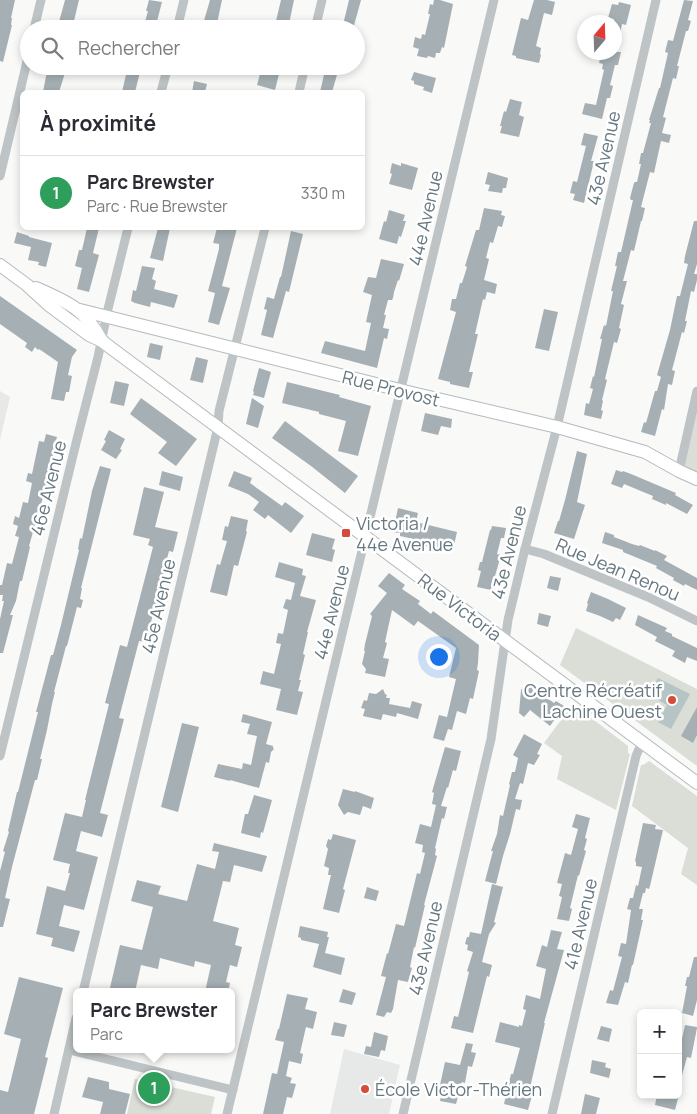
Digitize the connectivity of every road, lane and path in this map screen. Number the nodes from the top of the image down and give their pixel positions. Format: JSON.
{"nodes":[{"id":1,"x":41,"y":0,"type":"edge"},
{"id":2,"x":184,"y":0,"type":"edge"},
{"id":3,"x":322,"y":0,"type":"edge"},
{"id":4,"x":494,"y":0,"type":"edge"},
{"id":5,"x":656,"y":0,"type":"edge"},
{"id":6,"x":36,"y":20,"type":"edge"},
{"id":7,"x":179,"y":20,"type":"edge"},
{"id":8,"x":317,"y":20,"type":"edge"},
{"id":9,"x":24,"y":75,"type":"edge"},
{"id":10,"x":166,"y":75,"type":"edge"},
{"id":11,"x":303,"y":75,"type":"edge"},
{"id":12,"x":20,"y":90,"type":"edge"},
{"id":13,"x":162,"y":90,"type":"edge"},
{"id":14,"x":299,"y":90,"type":"edge"},
{"id":15,"x":20,"y":91,"type":"edge"},
{"id":16,"x":0,"y":176,"type":"edge"},
{"id":17,"x":128,"y":230,"type":"edge"},
{"id":18,"x":265,"y":230,"type":"edge"},
{"id":19,"x":0,"y":265,"type":"edge"},
{"id":20,"x":27,"y":285,"type":"junction"},
{"id":21,"x":80,"y":310,"type":"junction"},
{"id":22,"x":106,"y":317,"type":"junction"},
{"id":23,"x":102,"y":341,"type":"junction"},
{"id":24,"x":235,"y":349,"type":"junction"},
{"id":25,"x":401,"y":391,"type":"junction"},
{"id":26,"x":697,"y":392,"type":"edge"},
{"id":27,"x":218,"y":427,"type":"junction"},
{"id":28,"x":557,"y":427,"type":"junction"},
{"id":29,"x":679,"y":470,"type":"junction"},
{"id":30,"x":697,"y":479,"type":"edge"},
{"id":31,"x":366,"y":537,"type":"junction"},
{"id":32,"x":525,"y":549,"type":"junction"},
{"id":33,"x":697,"y":621,"type":"edge"},
{"id":34,"x":505,"y":641,"type":"junction"},
{"id":35,"x":643,"y":744,"type":"junction"},
{"id":36,"x":0,"y":756,"type":"edge"},
{"id":37,"x":697,"y":783,"type":"edge"},
{"id":38,"x":84,"y":988,"type":"edge"},
{"id":39,"x":73,"y":1032,"type":"edge"},
{"id":40,"x":69,"y":1050,"type":"junction"},
{"id":41,"x":73,"y":1051,"type":"edge"},
{"id":42,"x":81,"y":1053,"type":"edge"},
{"id":43,"x":233,"y":1090,"type":"junction"},
{"id":44,"x":54,"y":1114,"type":"edge"},
{"id":45,"x":227,"y":1114,"type":"edge"},
{"id":46,"x":403,"y":1114,"type":"edge"},
{"id":47,"x":552,"y":1114,"type":"edge"}],
"edges":[{"from":1,"to":6,"type":"street"},
{"from":2,"to":7,"type":"street"},
{"from":3,"to":8,"type":"street"},
{"from":4,"to":25,"type":"street","name":"44e Avenue"},
{"from":5,"to":28,"type":"street","name":"43e Avenue"},
{"from":9,"to":12,"type":"street"},
{"from":10,"to":13,"type":"street"},
{"from":11,"to":14,"type":"street"},
{"from":15,"to":16,"type":"street"},
{"from":17,"to":22,"type":"street","name":"46e Avenue"},
{"from":18,"to":24,"type":"street","name":"45e Avenue"},
{"from":19,"to":20,"type":"main road","name":"Rue Victoria"},
{"from":20,"to":21,"type":"main road","name":"Rue Victoria"},
{"from":20,"to":23,"type":"main road","name":"Rue Victoria"},
{"from":21,"to":22,"type":"main road","name":"Rue Provost"},
{"from":21,"to":23,"type":"main road","name":"Rue Victoria"},
{"from":22,"to":23,"type":"street","name":"46e Avenue"},
{"from":22,"to":24,"type":"main road","name":"Rue Provost"},
{"from":23,"to":27,"type":"main road","name":"Rue Victoria"},
{"from":23,"to":36,"type":"street","name":"46e Avenue"},
{"from":24,"to":25,"type":"main road","name":"Rue Provost"},
{"from":24,"to":27,"type":"street","name":"45e Avenue"},
{"from":25,"to":28,"type":"main road","name":"Rue Provost"},
{"from":25,"to":31,"type":"street","name":"44e Avenue"},
{"from":26,"to":29,"type":"street"},
{"from":27,"to":31,"type":"main road","name":"Rue Victoria"},
{"from":27,"to":38,"type":"street","name":"45e Avenue"},
{"from":28,"to":29,"type":"main road","name":"Rue Provost"},
{"from":28,"to":32,"type":"street","name":"43e Avenue"},
{"from":29,"to":30,"type":"main road","name":"Rue Provost"},
{"from":31,"to":34,"type":"main road","name":"Rue Victoria"},
{"from":31,"to":43,"type":"street","name":"44e Avenue"},
{"from":32,"to":33,"type":"street","name":"Rue Jean Renou"},
{"from":32,"to":34,"type":"street","name":"43e Avenue"},
{"from":34,"to":35,"type":"main road","name":"Rue Victoria"},
{"from":34,"to":46,"type":"street","name":"43e Avenue"},
{"from":35,"to":37,"type":"main road","name":"Rue Victoria"},
{"from":35,"to":47,"type":"street","name":"41e Avenue"},
{"from":39,"to":40,"type":"street"},
{"from":40,"to":41,"type":"street"},
{"from":40,"to":44,"type":"street"},
{"from":42,"to":43,"type":"street"},
{"from":43,"to":45,"type":"street","name":"44e Avenue"}]}
